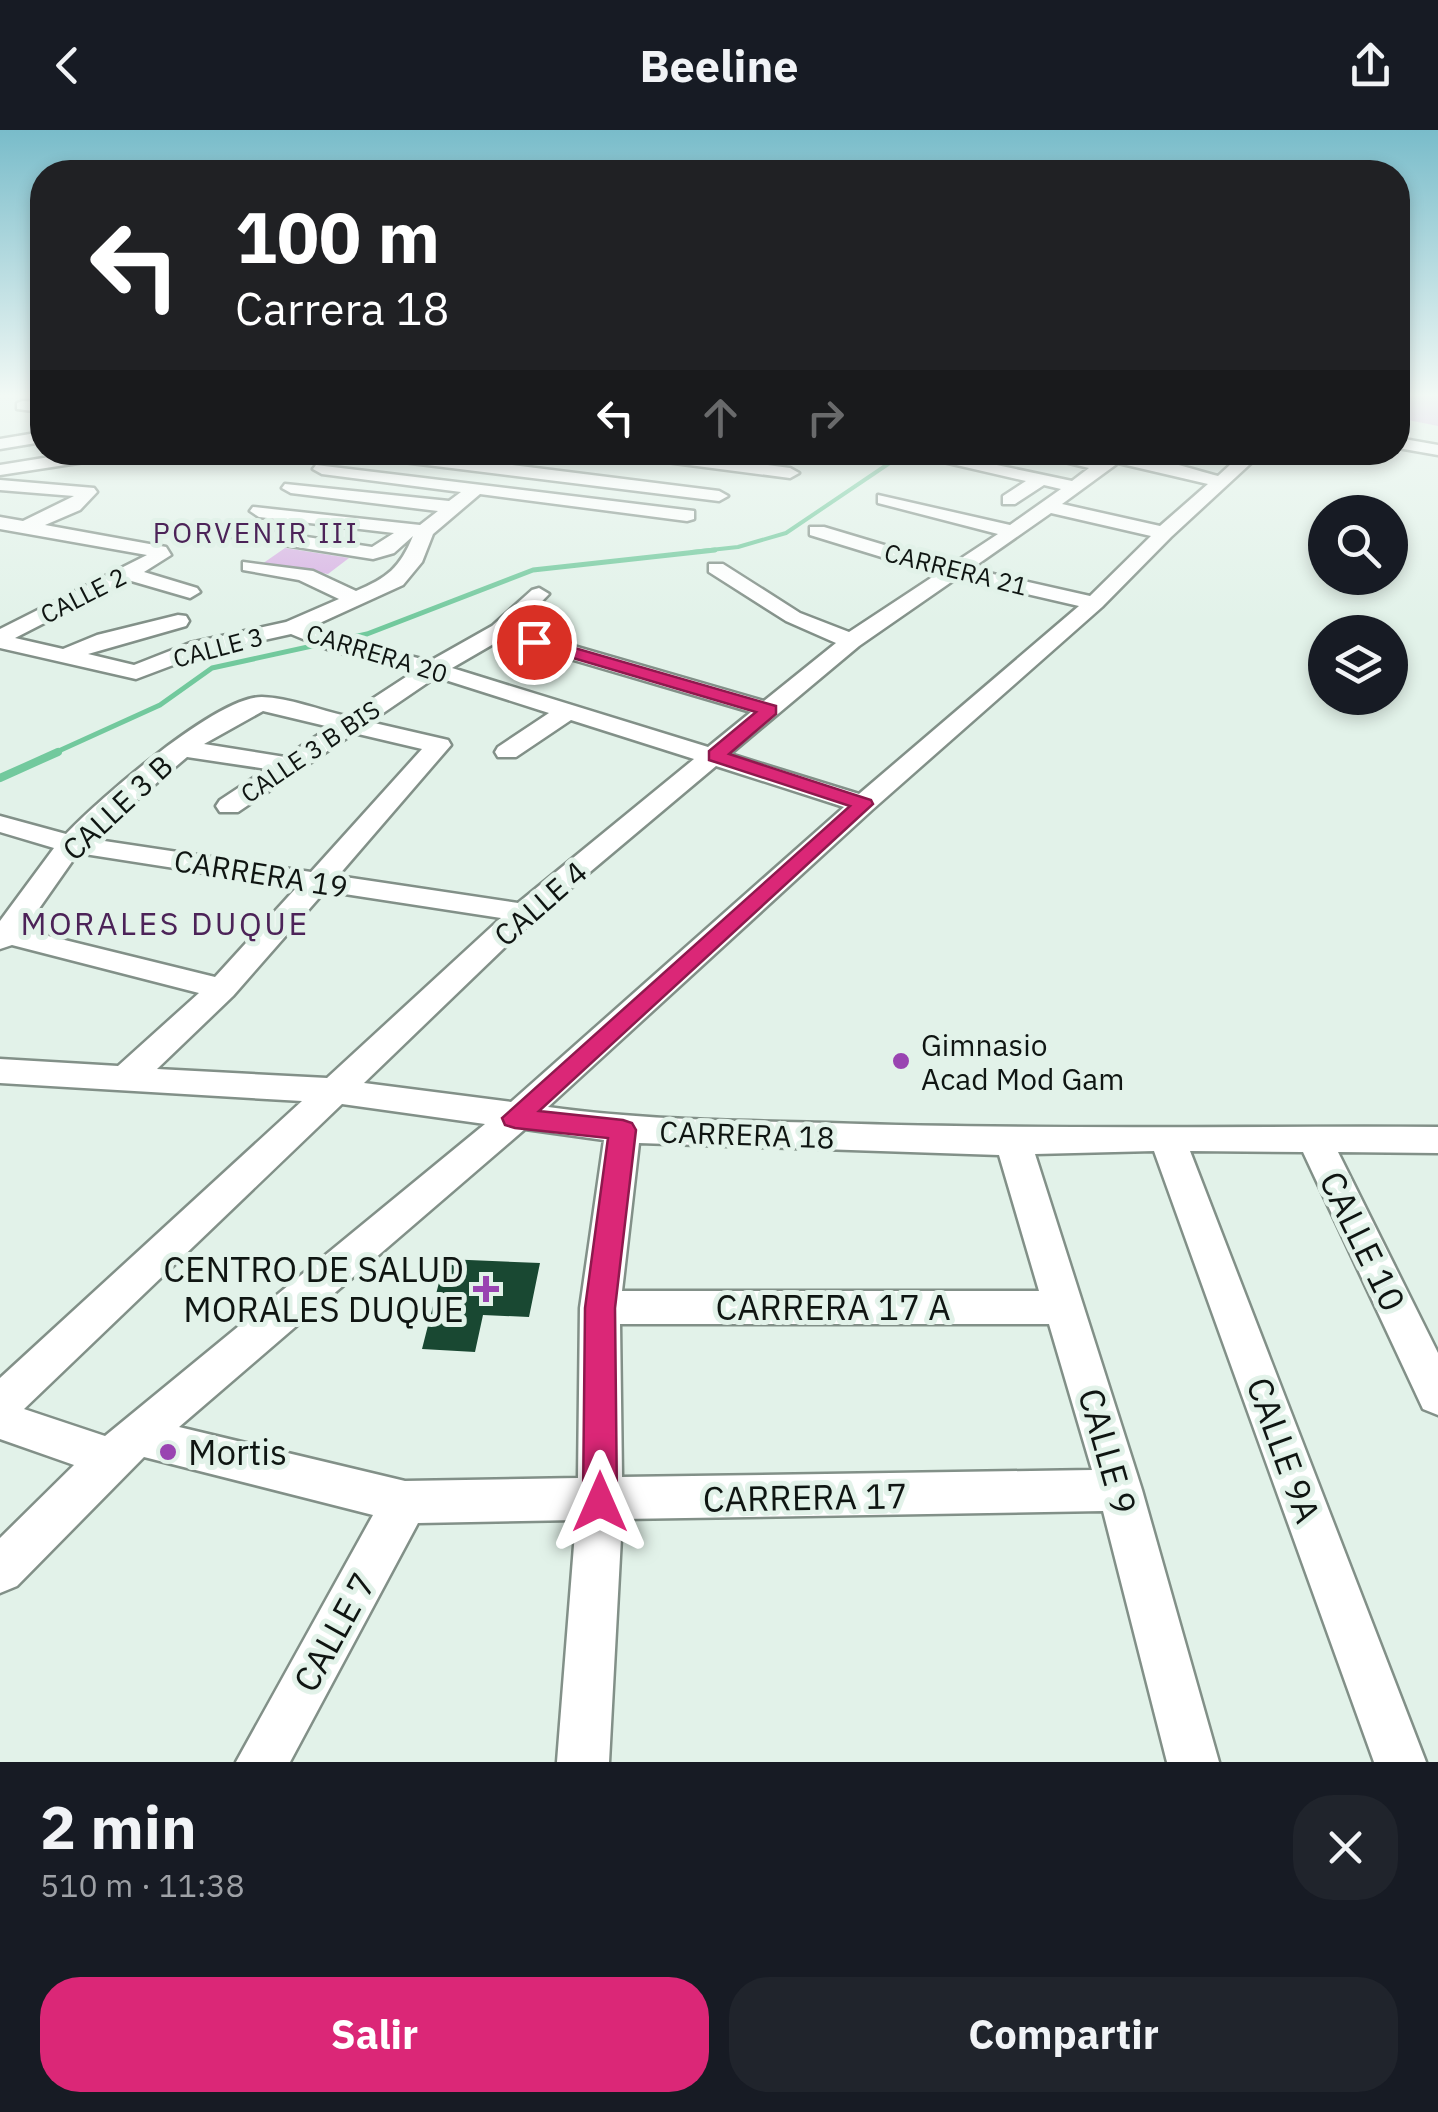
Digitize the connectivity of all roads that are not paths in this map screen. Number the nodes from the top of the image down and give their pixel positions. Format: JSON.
{"nodes":[{"id":1,"x":322,"y":469,"type":"edge"},
{"id":2,"x":323,"y":469,"type":"edge"},
{"id":3,"x":475,"y":469,"type":"edge"},
{"id":4,"x":523,"y":469,"type":"edge"},
{"id":5,"x":707,"y":469,"type":"edge"},
{"id":6,"x":768,"y":469,"type":"edge"},
{"id":7,"x":976,"y":469,"type":"edge"},
{"id":8,"x":1101,"y":469,"type":"edge"},
{"id":9,"x":1161,"y":469,"type":"edge"},
{"id":10,"x":1235,"y":469,"type":"edge"},
{"id":11,"x":584,"y":472,"type":"junction"},
{"id":12,"x":790,"y":473,"type":"dead end"},
{"id":13,"x":1221,"y":482,"type":"junction"},
{"id":14,"x":0,"y":485,"type":"edge"},
{"id":15,"x":291,"y":488,"type":"junction"},
{"id":16,"x":464,"y":488,"type":"junction"},
{"id":17,"x":692,"y":490,"type":"junction"},
{"id":18,"x":1044,"y":494,"type":"junction"},
{"id":19,"x":719,"y":496,"type":"dead end"},
{"id":20,"x":884,"y":499,"type":"dead end"},
{"id":21,"x":552,"y":500,"type":"junction"},
{"id":22,"x":1009,"y":500,"type":"dead end"},
{"id":23,"x":450,"y":507,"type":"junction"},
{"id":24,"x":260,"y":511,"type":"junction"},
{"id":25,"x":688,"y":515,"type":"dead end"},
{"id":26,"x":0,"y":523,"type":"edge"},
{"id":27,"x":26,"y":527,"type":"junction"},
{"id":28,"x":417,"y":530,"type":"junction"},
{"id":29,"x":817,"y":531,"type":"dead end"},
{"id":30,"x":1013,"y":532,"type":"junction"},
{"id":31,"x":1164,"y":533,"type":"junction"},
{"id":32,"x":0,"y":538,"type":"edge"},
{"id":33,"x":250,"y":566,"type":"dead end"},
{"id":34,"x":716,"y":568,"type":"dead end"},
{"id":35,"x":956,"y":570,"type":"junction"},
{"id":36,"x":127,"y":573,"type":"junction"},
{"id":37,"x":190,"y":592,"type":"dead end"},
{"id":38,"x":539,"y":594,"type":"dead end"},
{"id":39,"x":355,"y":601,"type":"junction"},
{"id":40,"x":1095,"y":603,"type":"junction"},
{"id":41,"x":178,"y":622,"type":"dead end"},
{"id":42,"x":297,"y":629,"type":"junction"},
{"id":43,"x":500,"y":631,"type":"junction"},
{"id":44,"x":592,"y":633,"type":"dead end"},
{"id":45,"x":0,"y":639,"type":"edge"},
{"id":46,"x":850,"y":641,"type":"junction"},
{"id":47,"x":568,"y":652,"type":"junction"},
{"id":48,"x":66,"y":656,"type":"junction"},
{"id":49,"x":433,"y":669,"type":"junction"},
{"id":50,"x":769,"y":710,"type":"junction"},
{"id":51,"x":565,"y":713,"type":"junction"},
{"id":52,"x":351,"y":723,"type":"junction"},
{"id":53,"x":180,"y":748,"type":"junction"},
{"id":54,"x":507,"y":752,"type":"dead end"},
{"id":55,"x":715,"y":756,"type":"junction"},
{"id":56,"x":288,"y":765,"type":"junction"},
{"id":57,"x":864,"y":804,"type":"junction"},
{"id":58,"x":228,"y":806,"type":"dead end"},
{"id":59,"x":0,"y":824,"type":"edge"},
{"id":60,"x":72,"y":844,"type":"junction"},
{"id":61,"x":317,"y":882,"type":"junction"},
{"id":62,"x":524,"y":914,"type":"junction"},
{"id":63,"x":2,"y":936,"type":"edge"},
{"id":64,"x":222,"y":989,"type":"junction"},
{"id":65,"x":0,"y":1071,"type":"edge"},
{"id":66,"x":124,"y":1080,"type":"junction"},
{"id":67,"x":336,"y":1091,"type":"junction"},
{"id":68,"x":515,"y":1118,"type":"junction"},
{"id":69,"x":623,"y":1130,"type":"junction"},
{"id":70,"x":1167,"y":1138,"type":"junction"},
{"id":71,"x":1438,"y":1140,"type":"edge"},
{"id":72,"x":1315,"y":1141,"type":"junction"},
{"id":73,"x":1014,"y":1142,"type":"junction"},
{"id":74,"x":1066,"y":1307,"type":"junction"},
{"id":75,"x":600,"y":1308,"type":"junction"},
{"id":76,"x":1438,"y":1396,"type":"edge"},
{"id":77,"x":0,"y":1405,"type":"edge"},
{"id":78,"x":0,"y":1420,"type":"edge"},
{"id":79,"x":124,"y":1447,"type":"junction"},
{"id":80,"x":1120,"y":1490,"type":"junction"},
{"id":81,"x":405,"y":1502,"type":"junction"},
{"id":82,"x":600,"y":1502,"type":"junction"},
{"id":83,"x":0,"y":1570,"type":"edge"},
{"id":84,"x":262,"y":1762,"type":"edge"},
{"id":85,"x":583,"y":1762,"type":"edge"},
{"id":86,"x":1193,"y":1762,"type":"edge"},
{"id":87,"x":1400,"y":1762,"type":"edge"}],
"edges":[{"from":1,"to":15,"type":"street"},
{"from":2,"to":16,"type":"street"},
{"from":3,"to":16,"type":"street"},
{"from":4,"to":11,"type":"street"},
{"from":5,"to":17,"type":"street"},
{"from":6,"to":12,"type":"street"},
{"from":7,"to":18,"type":"street"},
{"from":8,"to":18,"type":"street","name":"CALLE 4"},
{"from":9,"to":13,"type":"street"},
{"from":10,"to":13,"type":"street"},
{"from":11,"to":17,"type":"street"},
{"from":11,"to":21,"type":"street"},
{"from":13,"to":31,"type":"street"},
{"from":14,"to":27,"type":"street"},
{"from":15,"to":23,"type":"street"},
{"from":15,"to":24,"type":"street"},
{"from":16,"to":21,"type":"street"},
{"from":16,"to":23,"type":"street"},
{"from":17,"to":19,"type":"street"},
{"from":18,"to":22,"type":"street"},
{"from":18,"to":30,"type":"street","name":"CALLE 4"},
{"from":18,"to":31,"type":"street"},
{"from":20,"to":30,"type":"street"},
{"from":21,"to":25,"type":"street"},
{"from":23,"to":28,"type":"street"},
{"from":24,"to":28,"type":"street"},
{"from":24,"to":28,"type":"street"},
{"from":26,"to":27,"type":"street"},
{"from":27,"to":32,"type":"street"},
{"from":27,"to":36,"type":"street","name":"CALLE 2"},
{"from":28,"to":39,"type":"street","name":"CALLE 3"},
{"from":29,"to":35,"type":"street","name":"CARRERA 21"},
{"from":30,"to":35,"type":"street","name":"CALLE 4"},
{"from":31,"to":40,"type":"street"},
{"from":33,"to":39,"type":"street"},
{"from":34,"to":46,"type":"street"},
{"from":35,"to":40,"type":"street","name":"CARRERA 21"},
{"from":35,"to":46,"type":"street","name":"CALLE 4"},
{"from":36,"to":37,"type":"street"},
{"from":36,"to":45,"type":"street","name":"CALLE 2"},
{"from":38,"to":43,"type":"street","name":"CALLE 3 B BIS"},
{"from":39,"to":42,"type":"street","name":"CALLE 3"},
{"from":40,"to":57,"type":"street"},
{"from":41,"to":48,"type":"street"},
{"from":42,"to":48,"type":"street","name":"CALLE 3"},
{"from":42,"to":49,"type":"street","name":"CARRERA 20"},
{"from":43,"to":47,"type":"street"},
{"from":43,"to":49,"type":"street","name":"CALLE 3 B BIS"},
{"from":44,"to":47,"type":"street"},
{"from":45,"to":48,"type":"street"},
{"from":46,"to":50,"type":"street","name":"CALLE 4"},
{"from":47,"to":50,"type":"street"},
{"from":49,"to":51,"type":"street","name":"CARRERA 20"},
{"from":49,"to":52,"type":"street","name":"CALLE 3 B BIS"},
{"from":50,"to":55,"type":"street","name":"CALLE 4"},
{"from":51,"to":54,"type":"street"},
{"from":51,"to":55,"type":"street","name":"CARRERA 20"},
{"from":52,"to":53,"type":"street","name":"CALLE 3 B"},
{"from":52,"to":56,"type":"street","name":"CALLE 3 B BIS"},
{"from":52,"to":61,"type":"street"},
{"from":53,"to":56,"type":"street"},
{"from":53,"to":60,"type":"street","name":"CALLE 3 B"},
{"from":55,"to":57,"type":"street","name":"CARRERA 20"},
{"from":55,"to":62,"type":"street","name":"CALLE 4"},
{"from":56,"to":58,"type":"street","name":"CALLE 3 B BIS"},
{"from":57,"to":68,"type":"street"},
{"from":59,"to":60,"type":"street","name":"CARRERA 19"},
{"from":60,"to":61,"type":"street","name":"CARRERA 19"},
{"from":60,"to":63,"type":"street","name":"CALLE 3 B"},
{"from":61,"to":62,"type":"street","name":"CARRERA 19"},
{"from":61,"to":64,"type":"street"},
{"from":62,"to":67,"type":"street","name":"CALLE 4"},
{"from":63,"to":64,"type":"street"},
{"from":64,"to":66,"type":"street"},
{"from":65,"to":66,"type":"street","name":"CARRERA 18"},
{"from":66,"to":67,"type":"street","name":"CARRERA 18"},
{"from":67,"to":68,"type":"street","name":"CARRERA 18"},
{"from":67,"to":77,"type":"street","name":"CALLE 4"},
{"from":68,"to":69,"type":"street","name":"CARRERA 18"},
{"from":68,"to":79,"type":"street"},
{"from":69,"to":73,"type":"street","name":"CARRERA 18"},
{"from":69,"to":75,"type":"street"},
{"from":70,"to":72,"type":"street","name":"CARRERA 18"},
{"from":70,"to":73,"type":"street","name":"CARRERA 18"},
{"from":70,"to":87,"type":"street","name":"CALLE 9A"},
{"from":71,"to":72,"type":"street","name":"CARRERA 18"},
{"from":72,"to":76,"type":"street","name":"CALLE 10"},
{"from":73,"to":74,"type":"street","name":"CALLE 9"},
{"from":74,"to":75,"type":"street","name":"CARRERA 17 A"},
{"from":74,"to":80,"type":"street","name":"CALLE 9"},
{"from":75,"to":82,"type":"street"},
{"from":78,"to":79,"type":"street","name":"CARRERA 17"},
{"from":79,"to":81,"type":"street","name":"CARRERA 17"},
{"from":79,"to":83,"type":"street"},
{"from":80,"to":82,"type":"street","name":"CARRERA 17"},
{"from":80,"to":86,"type":"street","name":"CALLE 9"},
{"from":81,"to":82,"type":"street","name":"CARRERA 17"},
{"from":81,"to":84,"type":"street","name":"CALLE 7"},
{"from":82,"to":85,"type":"street"}]}
